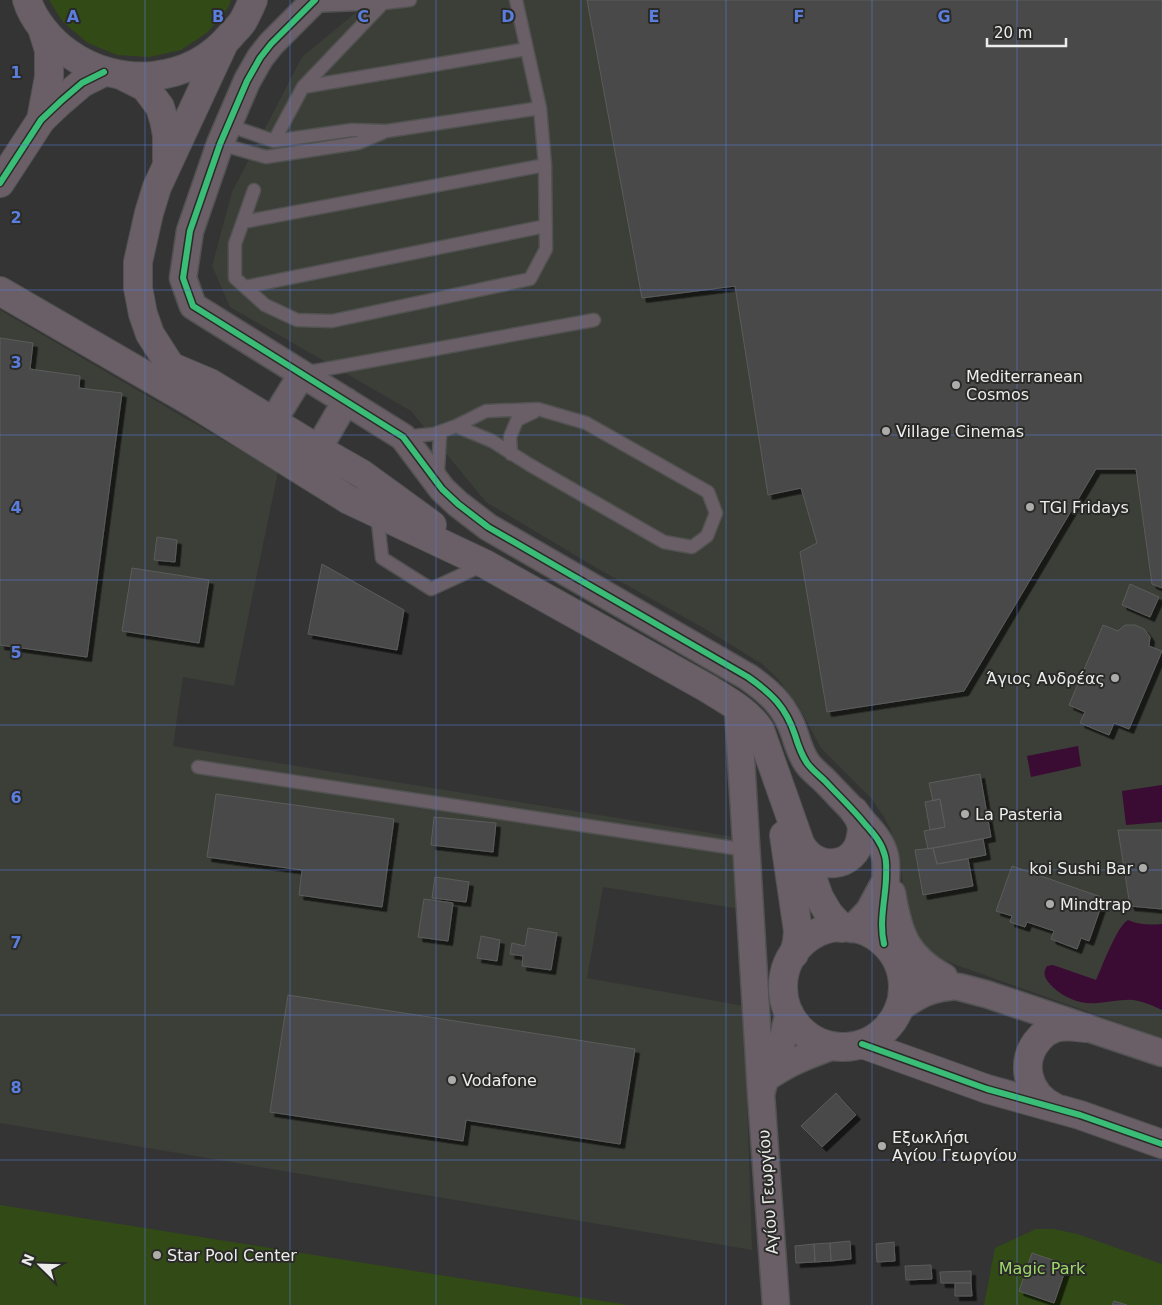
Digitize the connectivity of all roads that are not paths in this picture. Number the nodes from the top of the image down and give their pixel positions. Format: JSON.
{"nodes":[{"id":1,"x":26,"y":0,"type":"edge"},
{"id":2,"x":253,"y":0,"type":"edge"},
{"id":3,"x":410,"y":0,"type":"edge"},
{"id":4,"x":516,"y":0,"type":"edge"},
{"id":5,"x":385,"y":1,"type":"edge"},
{"id":6,"x":311,"y":3,"type":"edge"},
{"id":7,"x":42,"y":28,"type":"junction"},
{"id":8,"x":224,"y":43,"type":"junction"},
{"id":9,"x":527,"y":49,"type":"junction"},
{"id":10,"x":112,"y":74,"type":"junction"},
{"id":11,"x":303,"y":87,"type":"junction"},
{"id":12,"x":540,"y":108,"type":"junction"},
{"id":13,"x":41,"y":120,"type":"junction"},
{"id":14,"x":387,"y":131,"type":"junction"},
{"id":15,"x":224,"y":134,"type":"junction"},
{"id":16,"x":274,"y":141,"type":"junction"},
{"id":17,"x":545,"y":165,"type":"junction"},
{"id":18,"x":166,"y":167,"type":"junction"},
{"id":19,"x":0,"y":183,"type":"edge"},
{"id":20,"x":254,"y":190,"type":"dead end"},
{"id":21,"x":243,"y":222,"type":"junction"},
{"id":22,"x":546,"y":226,"type":"junction"},
{"id":23,"x":245,"y":287,"type":"junction"},
{"id":24,"x":0,"y":291,"type":"edge"},
{"id":25,"x":594,"y":320,"type":"dead end"},
{"id":26,"x":172,"y":367,"type":"junction"},
{"id":27,"x":302,"y":374,"type":"junction"},
{"id":28,"x":346,"y":401,"type":"junction"},
{"id":29,"x":195,"y":404,"type":"junction"},
{"id":30,"x":538,"y":409,"type":"junction"},
{"id":31,"x":273,"y":421,"type":"junction"},
{"id":32,"x":456,"y":426,"type":"junction"},
{"id":33,"x":434,"y":434,"type":"junction"},
{"id":34,"x":403,"y":437,"type":"junction"},
{"id":35,"x":259,"y":444,"type":"junction"},
{"id":36,"x":318,"y":449,"type":"junction"},
{"id":37,"x":511,"y":454,"type":"junction"},
{"id":38,"x":300,"y":469,"type":"junction"},
{"id":39,"x":442,"y":489,"type":"junction"},
{"id":40,"x":377,"y":513,"type":"junction"},
{"id":41,"x":486,"y":564,"type":"junction"},
{"id":42,"x":738,"y":708,"type":"junction"},
{"id":43,"x":198,"y":767,"type":"dead end"},
{"id":44,"x":776,"y":774,"type":"junction"},
{"id":45,"x":854,"y":811,"type":"junction"},
{"id":46,"x":799,"y":840,"type":"junction"},
{"id":47,"x":747,"y":850,"type":"junction"},
{"id":48,"x":886,"y":873,"type":"junction"},
{"id":49,"x":847,"y":928,"type":"junction"},
{"id":50,"x":794,"y":954,"type":"junction"},
{"id":51,"x":891,"y":955,"type":"junction"},
{"id":52,"x":961,"y":988,"type":"junction"},
{"id":53,"x":789,"y":1012,"type":"junction"},
{"id":54,"x":896,"y":1014,"type":"junction"},
{"id":55,"x":1086,"y":1028,"type":"junction"},
{"id":56,"x":862,"y":1044,"type":"junction"},
{"id":57,"x":833,"y":1046,"type":"junction"},
{"id":58,"x":1162,"y":1053,"type":"edge"},
{"id":59,"x":945,"y":1074,"type":"junction"},
{"id":60,"x":763,"y":1086,"type":"junction"},
{"id":61,"x":1062,"y":1110,"type":"junction"},
{"id":62,"x":1162,"y":1144,"type":"edge"},
{"id":63,"x":776,"y":1305,"type":"edge"}],
"edges":[{"from":1,"to":7,"type":"street"},
{"from":2,"to":8,"type":"street"},
{"from":3,"to":5,"type":"lane"},
{"from":4,"to":9,"type":"lane"},
{"from":5,"to":6,"type":"lane"},
{"from":5,"to":11,"type":"lane"},
{"from":6,"to":15,"type":"street"},
{"from":7,"to":10,"type":"street"},
{"from":7,"to":13,"type":"street"},
{"from":8,"to":10,"type":"street"},
{"from":8,"to":18,"type":"street"},
{"from":9,"to":11,"type":"lane"},
{"from":9,"to":12,"type":"lane"},
{"from":10,"to":13,"type":"street"},
{"from":10,"to":18,"type":"street"},
{"from":11,"to":16,"type":"lane"},
{"from":12,"to":14,"type":"lane"},
{"from":12,"to":17,"type":"lane"},
{"from":13,"to":19,"type":"street"},
{"from":14,"to":15,"type":"lane"},
{"from":14,"to":16,"type":"lane"},
{"from":15,"to":16,"type":"lane"},
{"from":15,"to":27,"type":"street"},
{"from":17,"to":21,"type":"lane"},
{"from":17,"to":22,"type":"lane"},
{"from":18,"to":26,"type":"street"},
{"from":20,"to":21,"type":"lane"},
{"from":21,"to":23,"type":"lane"},
{"from":22,"to":23,"type":"lane"},
{"from":22,"to":23,"type":"lane"},
{"from":24,"to":29,"type":"street"},
{"from":25,"to":27,"type":"lane"},
{"from":26,"to":29,"type":"street"},
{"from":26,"to":31,"type":"street"},
{"from":27,"to":28,"type":"street"},
{"from":27,"to":31,"type":"street"},
{"from":28,"to":34,"type":"street"},
{"from":28,"to":36,"type":"street"},
{"from":29,"to":35,"type":"street"},
{"from":30,"to":32,"type":"lane"},
{"from":30,"to":37,"type":"lane"},
{"from":30,"to":37,"type":"lane"},
{"from":31,"to":35,"type":"street"},
{"from":31,"to":36,"type":"street"},
{"from":32,"to":33,"type":"lane"},
{"from":32,"to":37,"type":"lane"},
{"from":33,"to":34,"type":"lane"},
{"from":33,"to":39,"type":"lane"},
{"from":34,"to":39,"type":"street"},
{"from":35,"to":38,"type":"street"},
{"from":36,"to":38,"type":"street"},
{"from":36,"to":41,"type":"street"},
{"from":38,"to":40,"type":"street"},
{"from":39,"to":45,"type":"street"},
{"from":40,"to":41,"type":"street"},
{"from":40,"to":41,"type":"lane"},
{"from":41,"to":42,"type":"street"},
{"from":42,"to":44,"type":"street"},
{"from":42,"to":47,"type":"street"},
{"from":43,"to":47,"type":"lane"},
{"from":44,"to":46,"type":"street"},
{"from":44,"to":50,"type":"street"},
{"from":45,"to":46,"type":"street"},
{"from":45,"to":48,"type":"street"},
{"from":46,"to":49,"type":"street"},
{"from":47,"to":60,"type":"street"},
{"from":48,"to":49,"type":"street"},
{"from":48,"to":51,"type":"street"},
{"from":48,"to":52,"type":"street"},
{"from":49,"to":50,"type":"street"},
{"from":49,"to":51,"type":"street"},
{"from":50,"to":53,"type":"street"},
{"from":51,"to":52,"type":"street"},
{"from":51,"to":54,"type":"street"},
{"from":52,"to":54,"type":"street"},
{"from":52,"to":55,"type":"street"},
{"from":53,"to":57,"type":"street"},
{"from":53,"to":60,"type":"street","name":"Αγίου Γεωργίου"},
{"from":54,"to":56,"type":"street"},
{"from":54,"to":59,"type":"street"},
{"from":55,"to":58,"type":"street"},
{"from":55,"to":61,"type":"street"},
{"from":56,"to":57,"type":"street"},
{"from":56,"to":59,"type":"street"},
{"from":57,"to":60,"type":"street"},
{"from":59,"to":61,"type":"street"},
{"from":60,"to":63,"type":"street","name":"Αγίου Γεωργίου"},
{"from":61,"to":62,"type":"street"}]}
